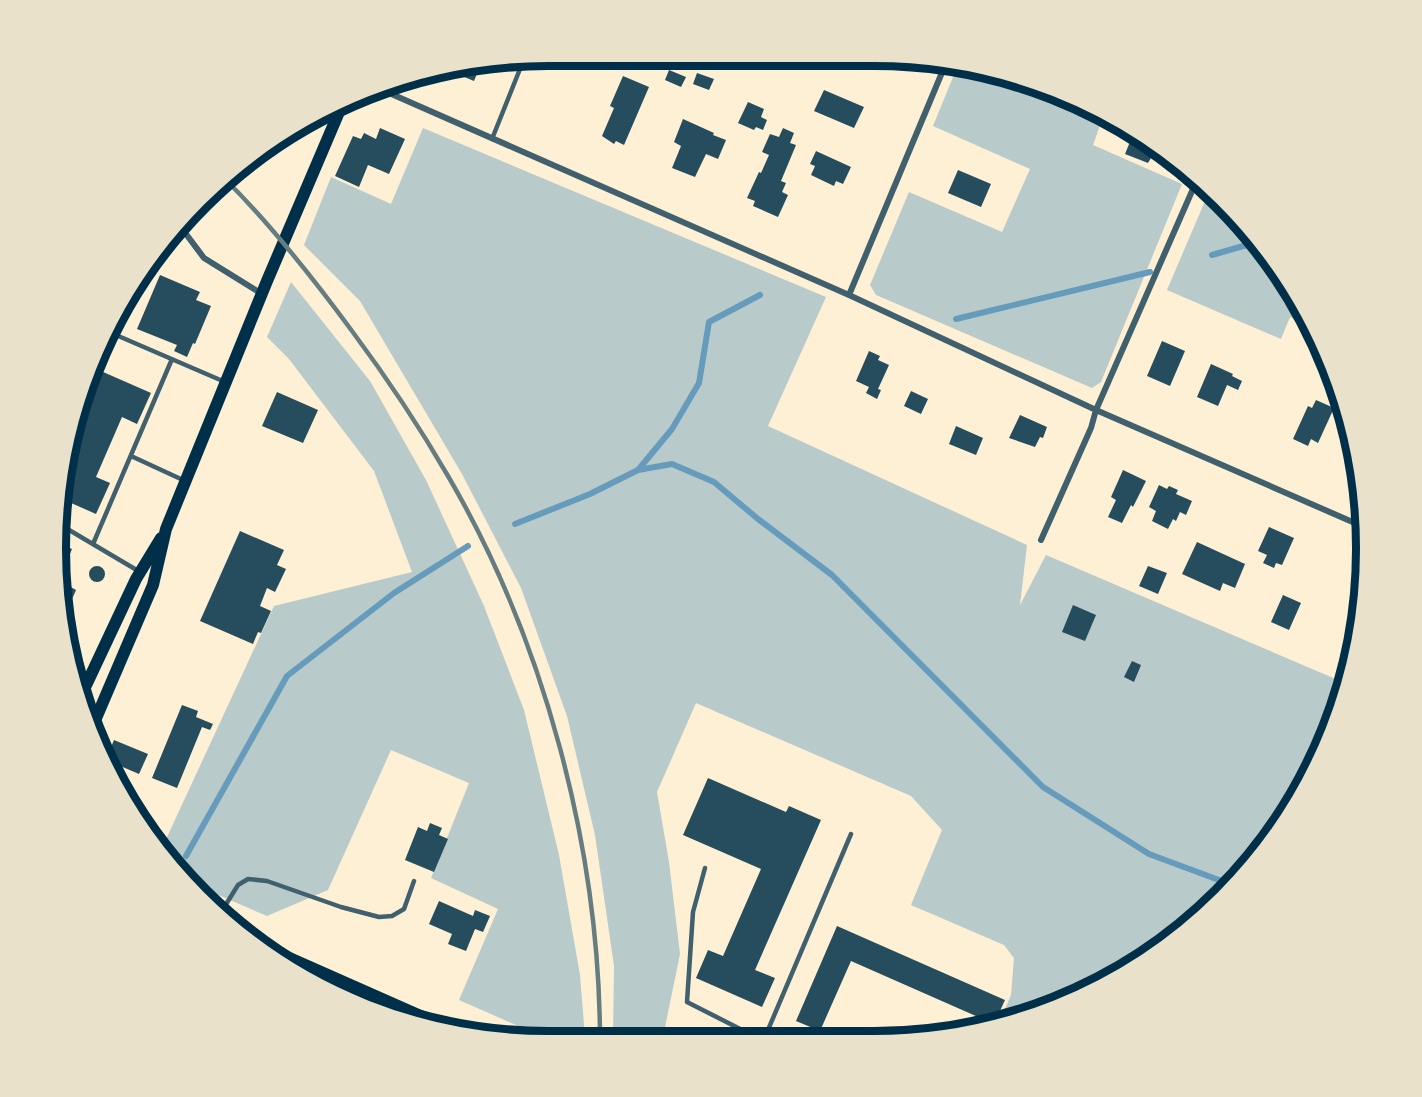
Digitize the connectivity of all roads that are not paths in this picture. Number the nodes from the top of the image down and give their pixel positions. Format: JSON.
{"nodes":[{"id":1,"x":521,"y":67,"type":"edge"},
{"id":2,"x":943,"y":71,"type":"edge"},
{"id":3,"x":390,"y":93,"type":"edge"},
{"id":4,"x":338,"y":115,"type":"edge"},
{"id":5,"x":492,"y":138,"type":"junction"},
{"id":6,"x":1194,"y":187,"type":"edge"},
{"id":7,"x":184,"y":232,"type":"edge"},
{"id":8,"x":262,"y":294,"type":"junction"},
{"id":9,"x":849,"y":295,"type":"junction"},
{"id":10,"x":116,"y":335,"type":"edge"},
{"id":11,"x":172,"y":359,"type":"junction"},
{"id":12,"x":226,"y":383,"type":"junction"},
{"id":13,"x":1096,"y":410,"type":"junction"},
{"id":14,"x":131,"y":456,"type":"junction"},
{"id":15,"x":186,"y":481,"type":"junction"},
{"id":16,"x":1355,"y":522,"type":"edge"},
{"id":17,"x":67,"y":528,"type":"edge"},
{"id":18,"x":166,"y":530,"type":"junction"},
{"id":19,"x":1041,"y":540,"type":"dead end"},
{"id":20,"x":93,"y":544,"type":"junction"},
{"id":21,"x":140,"y":572,"type":"junction"},
{"id":22,"x":86,"y":685,"type":"edge"},
{"id":23,"x":97,"y":717,"type":"edge"},
{"id":24,"x":851,"y":834,"type":"dead end"},
{"id":25,"x":705,"y":868,"type":"dead end"},
{"id":26,"x":414,"y":881,"type":"dead end"},
{"id":27,"x":225,"y":906,"type":"edge"},
{"id":28,"x":322,"y":974,"type":"edge"},
{"id":29,"x":386,"y":1002,"type":"edge"},
{"id":30,"x":744,"y":1031,"type":"edge"},
{"id":31,"x":768,"y":1031,"type":"edge"}],
"edges":[{"from":1,"to":5,"type":"lane"},
{"from":2,"to":9,"type":"street"},
{"from":3,"to":5,"type":"street"},
{"from":4,"to":8,"type":"main road"},
{"from":5,"to":9,"type":"street"},
{"from":6,"to":13,"type":"street"},
{"from":7,"to":8,"type":"street"},
{"from":8,"to":12,"type":"main road"},
{"from":9,"to":13,"type":"street"},
{"from":10,"to":11,"type":"lane"},
{"from":11,"to":12,"type":"lane"},
{"from":11,"to":14,"type":"lane"},
{"from":12,"to":15,"type":"main road"},
{"from":13,"to":16,"type":"street"},
{"from":13,"to":19,"type":"street"},
{"from":14,"to":15,"type":"lane"},
{"from":14,"to":20,"type":"lane"},
{"from":15,"to":18,"type":"main road"},
{"from":17,"to":20,"type":"lane"},
{"from":18,"to":21,"type":"main road"},
{"from":18,"to":23,"type":"main road"},
{"from":20,"to":21,"type":"lane"},
{"from":21,"to":22,"type":"main road"},
{"from":24,"to":31,"type":"lane"},
{"from":25,"to":30,"type":"lane"},
{"from":26,"to":27,"type":"lane"},
{"from":28,"to":29,"type":"main road"}]}
